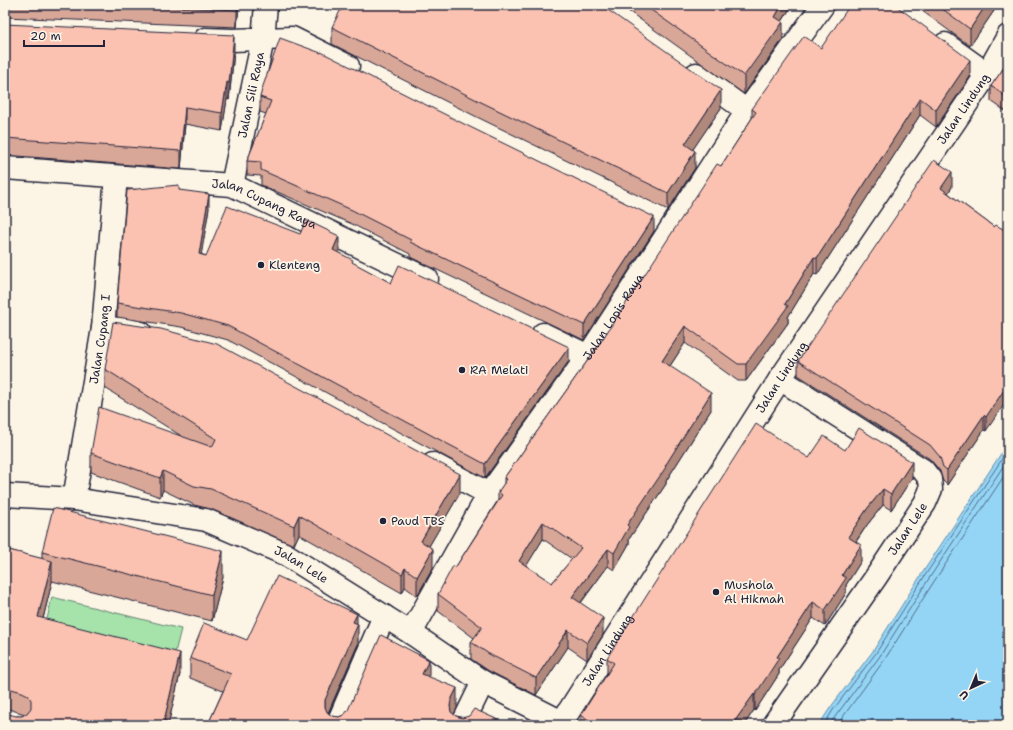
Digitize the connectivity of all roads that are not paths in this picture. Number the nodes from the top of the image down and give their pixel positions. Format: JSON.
{"nodes":[{"id":1,"x":266,"y":5,"type":"edge"},
{"id":2,"x":823,"y":5,"type":"edge"},
{"id":3,"x":931,"y":33,"type":"edge"},
{"id":4,"x":1008,"y":36,"type":"edge"},
{"id":5,"x":185,"y":38,"type":"edge"},
{"id":6,"x":263,"y":39,"type":"junction"},
{"id":7,"x":683,"y":65,"type":"edge"},
{"id":8,"x":987,"y":74,"type":"junction"},
{"id":9,"x":368,"y":77,"type":"edge"},
{"id":10,"x":748,"y":110,"type":"junction"},
{"id":11,"x":5,"y":168,"type":"edge"},
{"id":12,"x":116,"y":177,"type":"junction"},
{"id":13,"x":232,"y":185,"type":"junction"},
{"id":14,"x":446,"y":288,"type":"edge"},
{"id":15,"x":524,"y":326,"type":"edge"},
{"id":16,"x":103,"y":328,"type":"junction"},
{"id":17,"x":162,"y":336,"type":"edge"},
{"id":18,"x":588,"y":356,"type":"junction"},
{"id":19,"x":780,"y":379,"type":"junction"},
{"id":20,"x":419,"y":456,"type":"edge"},
{"id":21,"x":489,"y":494,"type":"junction"},
{"id":22,"x":5,"y":495,"type":"edge"},
{"id":23,"x":74,"y":499,"type":"junction"},
{"id":24,"x":384,"y":616,"type":"junction"},
{"id":25,"x":410,"y":633,"type":"junction"},
{"id":26,"x":483,"y":682,"type":"junction"},
{"id":27,"x":562,"y":723,"type":"edge"},
{"id":28,"x":337,"y":725,"type":"edge"},
{"id":29,"x":462,"y":725,"type":"edge"},
{"id":30,"x":773,"y":725,"type":"edge"}],
"edges":[{"from":1,"to":6,"type":"street","name":"Jalan Sili Raya"},
{"from":2,"to":10,"type":"street","name":"Jalan Lopis Raya"},
{"from":3,"to":8,"type":"street"},
{"from":4,"to":8,"type":"street","name":"Jalan Lindung"},
{"from":5,"to":6,"type":"street"},
{"from":6,"to":9,"type":"street"},
{"from":6,"to":13,"type":"street","name":"Jalan Sili Raya"},
{"from":7,"to":10,"type":"street"},
{"from":8,"to":19,"type":"street","name":"Jalan Lindung"},
{"from":10,"to":18,"type":"street","name":"Jalan Lopis Raya"},
{"from":11,"to":12,"type":"street","name":"Jalan Cupang Raya"},
{"from":12,"to":13,"type":"street","name":"Jalan Cupang Raya"},
{"from":12,"to":16,"type":"street","name":"Jalan Cupang I"},
{"from":13,"to":14,"type":"street","name":"Jalan Cupang Raya"},
{"from":15,"to":18,"type":"street"},
{"from":16,"to":17,"type":"street"},
{"from":16,"to":23,"type":"street","name":"Jalan Cupang I"},
{"from":18,"to":21,"type":"street","name":"Jalan Lopis Raya"},
{"from":19,"to":27,"type":"street","name":"Jalan Lindung"},
{"from":19,"to":30,"type":"street","name":"Jalan Lele"},
{"from":20,"to":21,"type":"street"},
{"from":21,"to":25,"type":"street","name":"Jalan Lopis Raya"},
{"from":22,"to":23,"type":"street","name":"Jalan Lele"},
{"from":23,"to":24,"type":"street","name":"Jalan Lele"},
{"from":24,"to":25,"type":"street","name":"Jalan Lele"},
{"from":24,"to":28,"type":"street"},
{"from":25,"to":26,"type":"street","name":"Jalan Lele"},
{"from":26,"to":27,"type":"street","name":"Jalan Lele"},
{"from":26,"to":29,"type":"street"}]}
